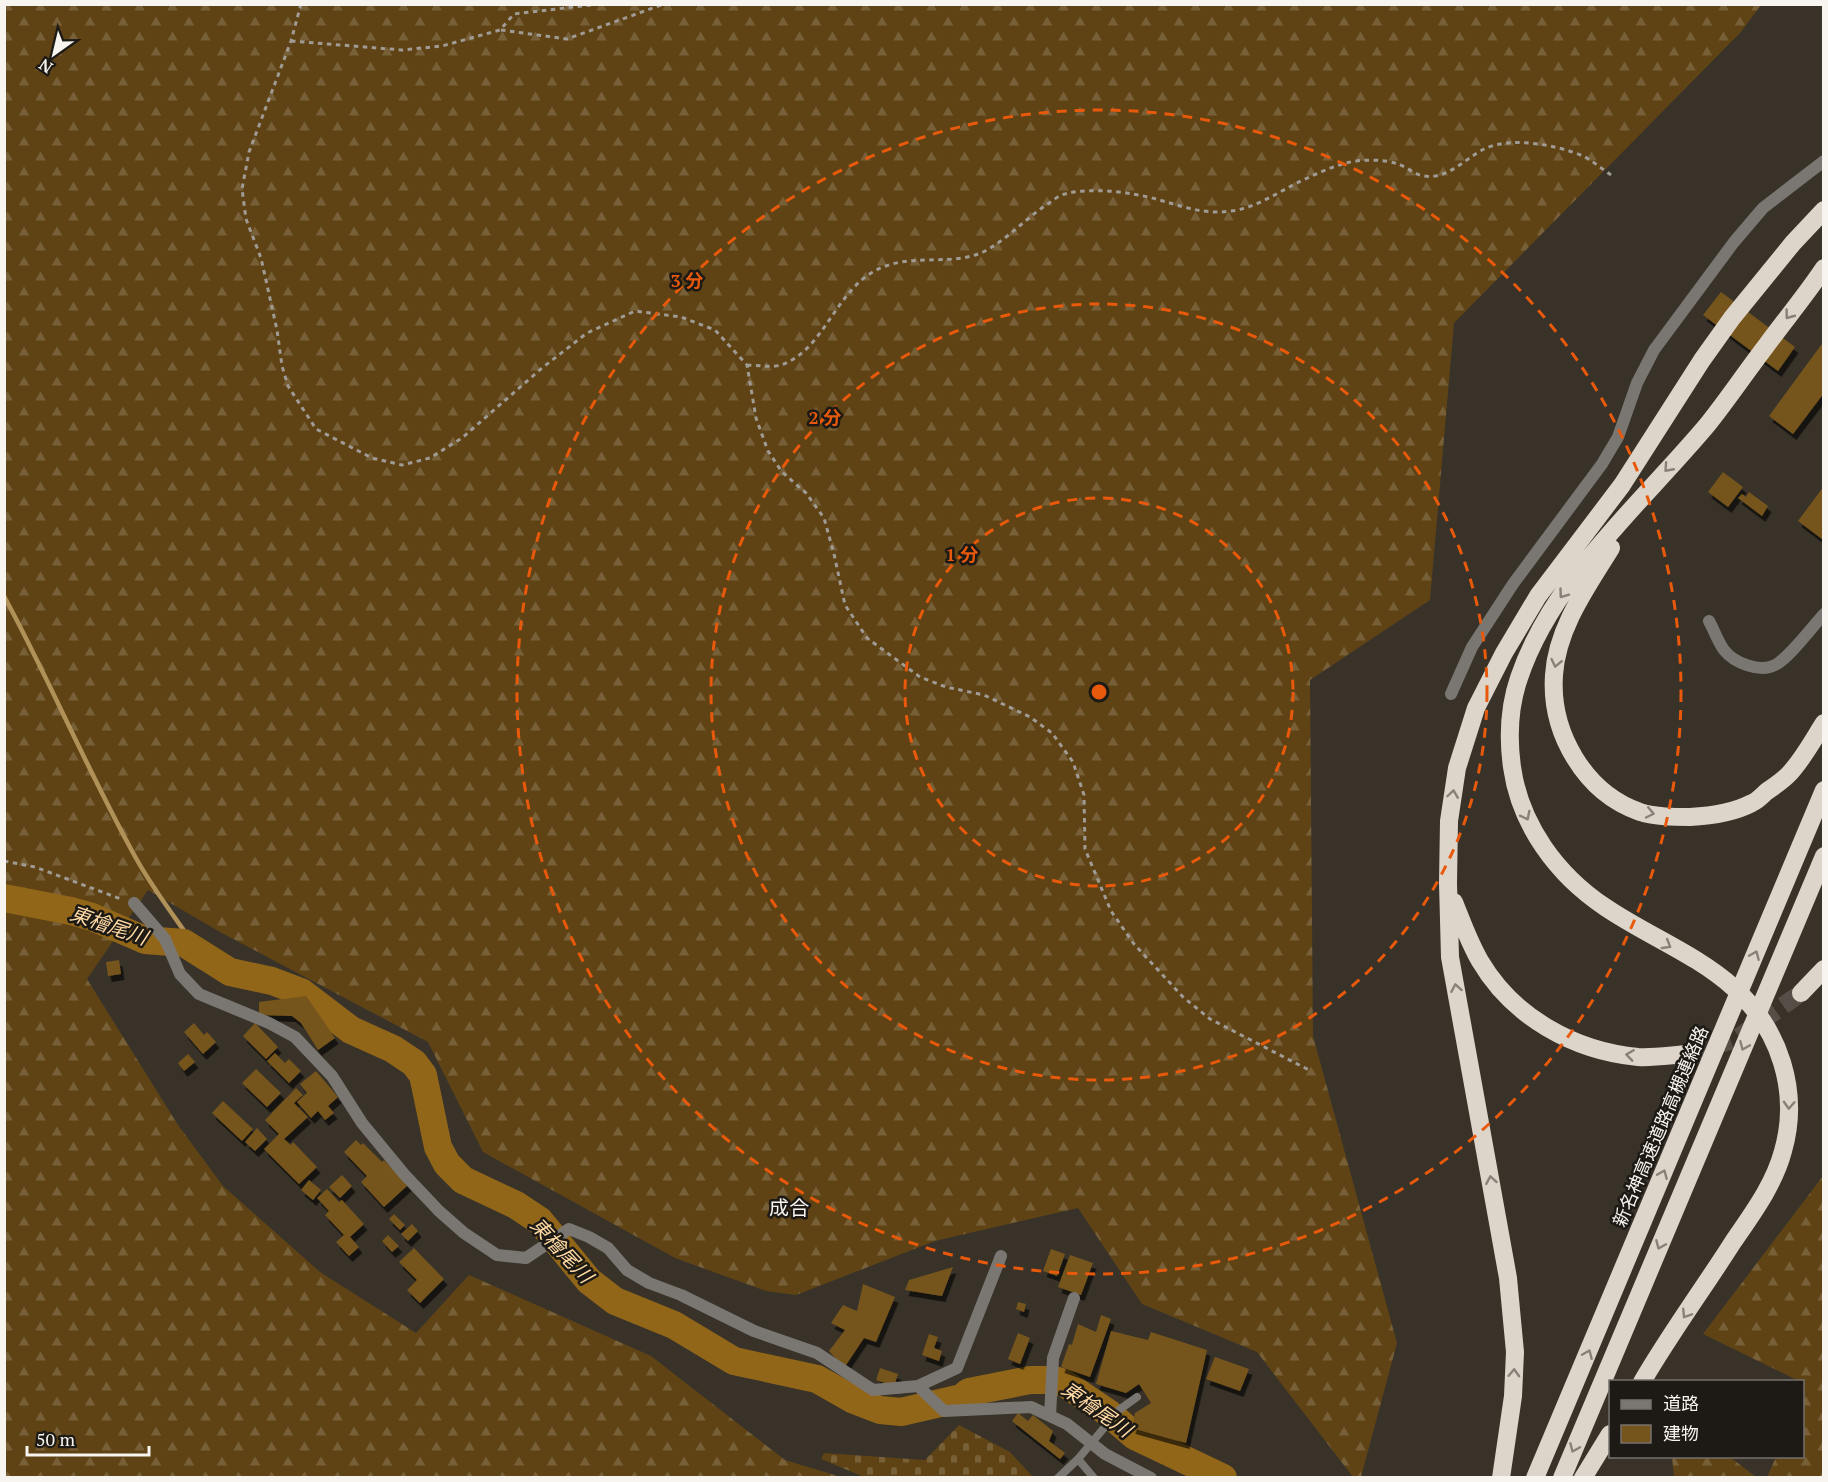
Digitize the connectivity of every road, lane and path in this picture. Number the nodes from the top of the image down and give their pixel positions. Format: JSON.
{"nodes":[{"id":1,"x":301,"y":4,"type":"edge"},
{"id":2,"x":599,"y":4,"type":"edge"},
{"id":3,"x":664,"y":4,"type":"edge"},
{"id":4,"x":501,"y":30,"type":"junction"},
{"id":5,"x":291,"y":41,"type":"junction"},
{"id":6,"x":1824,"y":160,"type":"edge"},
{"id":7,"x":1611,"y":175,"type":"dead end"},
{"id":8,"x":1824,"y":210,"type":"edge"},
{"id":9,"x":1824,"y":268,"type":"edge"},
{"id":10,"x":747,"y":365,"type":"junction"},
{"id":11,"x":1639,"y":500,"type":"junction"},
{"id":12,"x":1824,"y":614,"type":"edge"},
{"id":13,"x":1709,"y":621,"type":"dead end"},
{"id":14,"x":1450,"y":694,"type":"dead end"},
{"id":15,"x":1824,"y":723,"type":"edge"},
{"id":16,"x":1824,"y":790,"type":"edge"},
{"id":17,"x":1824,"y":856,"type":"edge"},
{"id":18,"x":4,"y":861,"type":"edge"},
{"id":19,"x":1448,"y":883,"type":"junction"},
{"id":20,"x":134,"y":903,"type":"joint"},
{"id":21,"x":1824,"y":969,"type":"edge"},
{"id":22,"x":1801,"y":993,"type":"tunnel mouth"},
{"id":23,"x":1688,"y":1054,"type":"tunnel mouth"},
{"id":24,"x":1309,"y":1070,"type":"dead end"},
{"id":25,"x":1000,"y":1256,"type":"dead end"},
{"id":26,"x":1074,"y":1298,"type":"dead end"},
{"id":27,"x":1643,"y":1380,"type":"edge"},
{"id":28,"x":918,"y":1386,"type":"junction"},
{"id":29,"x":1137,"y":1397,"type":"dead end"},
{"id":30,"x":1050,"y":1416,"type":"junction"},
{"id":31,"x":1609,"y":1437,"type":"edge"},
{"id":32,"x":1091,"y":1443,"type":"junction"},
{"id":33,"x":1078,"y":1459,"type":"junction"},
{"id":34,"x":1058,"y":1478,"type":"edge"},
{"id":35,"x":1094,"y":1478,"type":"edge"},
{"id":36,"x":1151,"y":1478,"type":"edge"},
{"id":37,"x":1501,"y":1478,"type":"edge"},
{"id":38,"x":1535,"y":1478,"type":"edge"},
{"id":39,"x":1562,"y":1478,"type":"edge"},
{"id":40,"x":1583,"y":1478,"type":"edge"}],
"edges":[{"from":1,"to":5,"type":"path"},
{"from":2,"to":4,"type":"path"},
{"from":3,"to":4,"type":"path"},
{"from":4,"to":5,"type":"path"},
{"from":5,"to":10,"type":"path"},
{"from":6,"to":14,"type":"street"},
{"from":7,"to":10,"type":"path"},
{"from":19,"to":8,"type":"highway","one_way":true},
{"from":9,"to":11,"type":"highway","one_way":true},
{"from":10,"to":24,"type":"path"},
{"from":11,"to":15,"type":"highway","one_way":true},
{"from":11,"to":27,"type":"highway","one_way":true},
{"from":12,"to":13,"type":"street"},
{"from":38,"to":16,"type":"highway","name":"新名神高速道路高槻連絡路","one_way":true},
{"from":17,"to":39,"type":"highway","one_way":true},
{"from":18,"to":20,"type":"path"},
{"from":23,"to":19,"type":"highway","one_way":true},
{"from":37,"to":19,"type":"highway","one_way":true},
{"from":20,"to":28,"type":"street"},
{"from":21,"to":22,"type":"highway"},
{"from":25,"to":28,"type":"street"},
{"from":26,"to":30,"type":"street"},
{"from":28,"to":30,"type":"street"},
{"from":29,"to":32,"type":"lane"},
{"from":30,"to":32,"type":"street"},
{"from":31,"to":40,"type":"highway"},
{"from":32,"to":33,"type":"lane"},
{"from":32,"to":36,"type":"street"},
{"from":33,"to":34,"type":"lane"},
{"from":33,"to":35,"type":"lane"}]}
